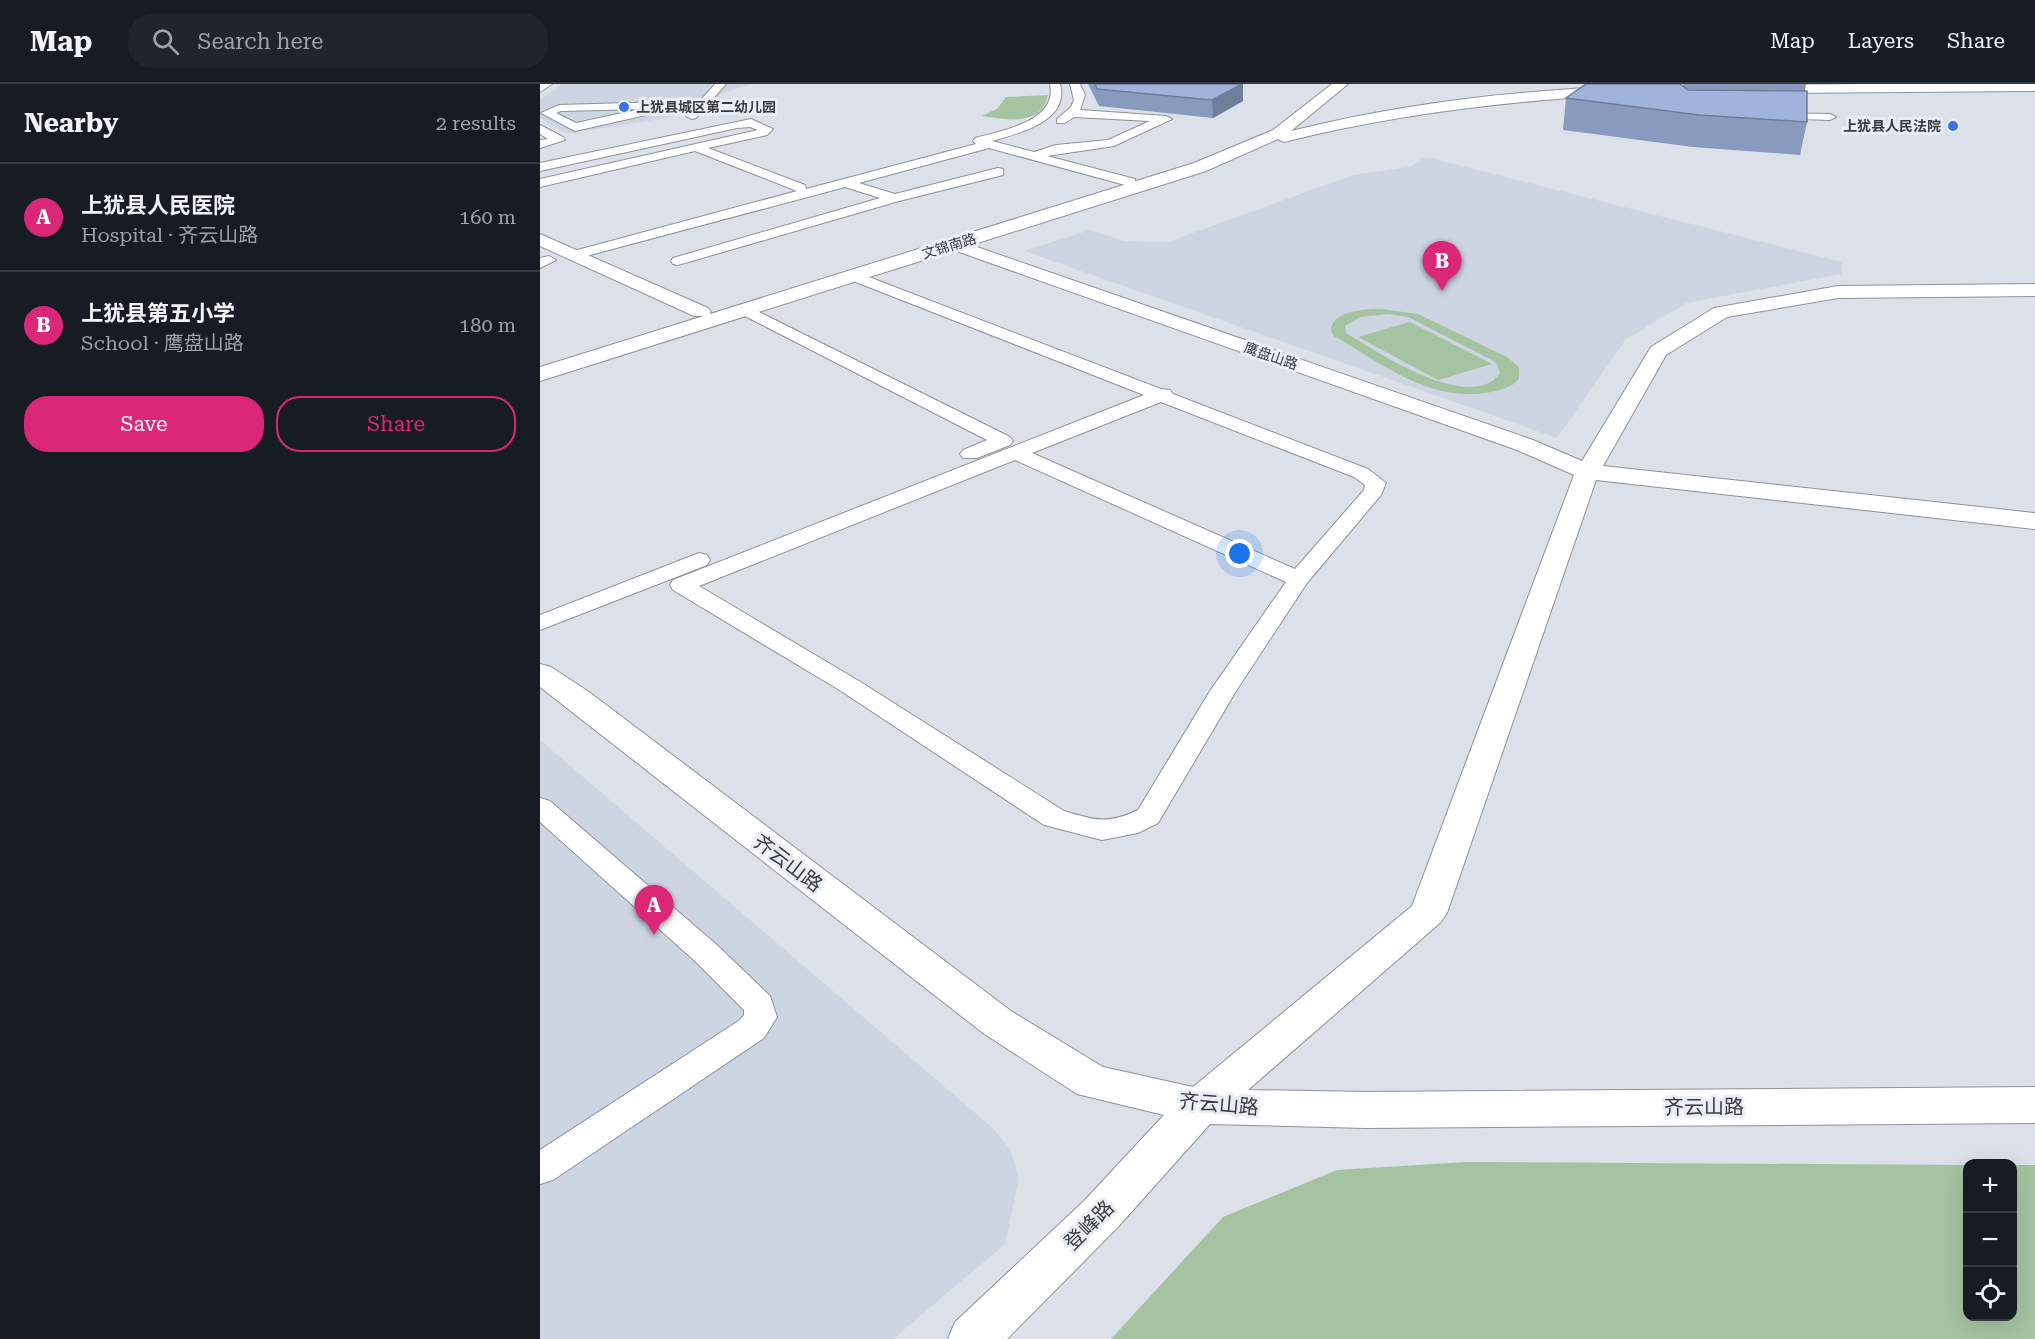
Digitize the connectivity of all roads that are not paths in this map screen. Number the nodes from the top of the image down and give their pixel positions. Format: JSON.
{"nodes":[{"id":1,"x":547,"y":84,"type":"edge"},
{"id":2,"x":721,"y":84,"type":"edge"},
{"id":3,"x":1055,"y":84,"type":"edge"},
{"id":4,"x":1074,"y":84,"type":"edge"},
{"id":5,"x":1577,"y":84,"type":"edge"},
{"id":6,"x":1942,"y":84,"type":"edge"},
{"id":7,"x":1336,"y":87,"type":"edge"},
{"id":8,"x":1748,"y":87,"type":"edge"},
{"id":9,"x":1987,"y":87,"type":"junction"},
{"id":10,"x":2035,"y":87,"type":"edge"},
{"id":11,"x":540,"y":89,"type":"edge"},
{"id":12,"x":2035,"y":93,"type":"edge"},
{"id":13,"x":703,"y":104,"type":"junction"},
{"id":14,"x":677,"y":105,"type":"junction"},
{"id":15,"x":1051,"y":110,"type":"junction"},
{"id":16,"x":1073,"y":112,"type":"junction"},
{"id":17,"x":1755,"y":116,"type":"edge"},
{"id":18,"x":1830,"y":117,"type":"dead end"},
{"id":19,"x":681,"y":118,"type":"dead end"},
{"id":20,"x":659,"y":122,"type":"dead end"},
{"id":21,"x":1028,"y":125,"type":"junction"},
{"id":22,"x":1049,"y":128,"type":"junction"},
{"id":23,"x":540,"y":129,"type":"edge"},
{"id":24,"x":559,"y":140,"type":"junction"},
{"id":25,"x":984,"y":143,"type":"junction"},
{"id":26,"x":540,"y":144,"type":"edge"},
{"id":27,"x":697,"y":148,"type":"junction"},
{"id":28,"x":1239,"y":150,"type":"junction"},
{"id":29,"x":1033,"y":156,"type":"junction"},
{"id":30,"x":540,"y":167,"type":"edge"},
{"id":31,"x":998,"y":172,"type":"dead end"},
{"id":32,"x":846,"y":182,"type":"junction"},
{"id":33,"x":1130,"y":182,"type":"junction"},
{"id":34,"x":540,"y":183,"type":"edge"},
{"id":35,"x":800,"y":188,"type":"junction"},
{"id":36,"x":894,"y":198,"type":"junction"},
{"id":37,"x":540,"y":239,"type":"edge"},
{"id":38,"x":954,"y":244,"type":"junction"},
{"id":39,"x":555,"y":256,"type":"edge"},
{"id":40,"x":678,"y":261,"type":"dead end"},
{"id":41,"x":853,"y":276,"type":"junction"},
{"id":42,"x":2035,"y":290,"type":"edge"},
{"id":43,"x":745,"y":310,"type":"junction"},
{"id":44,"x":701,"y":312,"type":"junction"},
{"id":45,"x":674,"y":320,"type":"junction"},
{"id":46,"x":540,"y":361,"type":"edge"},
{"id":47,"x":540,"y":374,"type":"edge"},
{"id":48,"x":1164,"y":394,"type":"junction"},
{"id":49,"x":1018,"y":454,"type":"junction"},
{"id":50,"x":1587,"y":472,"type":"junction"},
{"id":51,"x":2035,"y":521,"type":"edge"},
{"id":52,"x":1299,"y":579,"type":"junction"},
{"id":53,"x":540,"y":623,"type":"edge"},
{"id":54,"x":540,"y":673,"type":"edge"},
{"id":55,"x":540,"y":807,"type":"edge"},
{"id":56,"x":2035,"y":1105,"type":"edge"},
{"id":57,"x":1200,"y":1106,"type":"junction"},
{"id":58,"x":540,"y":1169,"type":"edge"},
{"id":59,"x":973,"y":1339,"type":"edge"}],
"edges":[{"from":1,"to":11,"type":"street"},
{"from":2,"to":13,"type":"street"},
{"from":3,"to":15,"type":"street"},
{"from":4,"to":16,"type":"street"},
{"from":5,"to":28,"type":"main road"},
{"from":6,"to":8,"type":"main road"},
{"from":7,"to":28,"type":"main road","name":"文锦南路"},
{"from":7,"to":33,"type":"main road","name":"文锦南路"},
{"from":8,"to":9,"type":"main road"},
{"from":9,"to":10,"type":"main road"},
{"from":9,"to":12,"type":"main road"},
{"from":13,"to":14,"type":"street"},
{"from":13,"to":19,"type":"street"},
{"from":14,"to":14,"type":"street"},
{"from":15,"to":16,"type":"street"},
{"from":15,"to":21,"type":"street"},
{"from":16,"to":22,"type":"street"},
{"from":16,"to":29,"type":"street"},
{"from":17,"to":18,"type":"street"},
{"from":20,"to":24,"type":"street"},
{"from":21,"to":22,"type":"street"},
{"from":21,"to":25,"type":"street"},
{"from":22,"to":25,"type":"street"},
{"from":23,"to":24,"type":"street"},
{"from":24,"to":26,"type":"street"},
{"from":25,"to":29,"type":"street"},
{"from":25,"to":32,"type":"street"},
{"from":25,"to":35,"type":"street"},
{"from":27,"to":30,"type":"street"},
{"from":27,"to":34,"type":"street"},
{"from":27,"to":35,"type":"street"},
{"from":28,"to":38,"type":"main road","name":"文锦南路"},
{"from":29,"to":33,"type":"street"},
{"from":31,"to":36,"type":"street"},
{"from":32,"to":36,"type":"street"},
{"from":32,"to":39,"type":"street"},
{"from":33,"to":44,"type":"main road","name":"文锦南路"},
{"from":35,"to":39,"type":"street"},
{"from":36,"to":40,"type":"street"},
{"from":37,"to":39,"type":"street"},
{"from":38,"to":41,"type":"main road","name":"文锦南路"},
{"from":38,"to":50,"type":"street","name":"鹰盘山路"},
{"from":39,"to":44,"type":"street"},
{"from":39,"to":45,"type":"street"},
{"from":41,"to":43,"type":"main road","name":"文锦南路"},
{"from":41,"to":48,"type":"street"},
{"from":42,"to":50,"type":"street","name":"登峰路"},
{"from":43,"to":47,"type":"main road","name":"文锦南路"},
{"from":43,"to":53,"type":"street"},
{"from":44,"to":45,"type":"main road","name":"文锦南路"},
{"from":45,"to":46,"type":"main road","name":"文锦南路"},
{"from":48,"to":49,"type":"street"},
{"from":48,"to":52,"type":"street"},
{"from":49,"to":52,"type":"street"},
{"from":49,"to":52,"type":"street"},
{"from":50,"to":51,"type":"street","name":"鹰盘山路"},
{"from":50,"to":57,"type":"street","name":"登峰路"},
{"from":54,"to":57,"type":"street","name":"齐云山路"},
{"from":55,"to":58,"type":"street"},
{"from":56,"to":57,"type":"street","name":"齐云山路"},
{"from":57,"to":59,"type":"street","name":"登峰路"}]}
